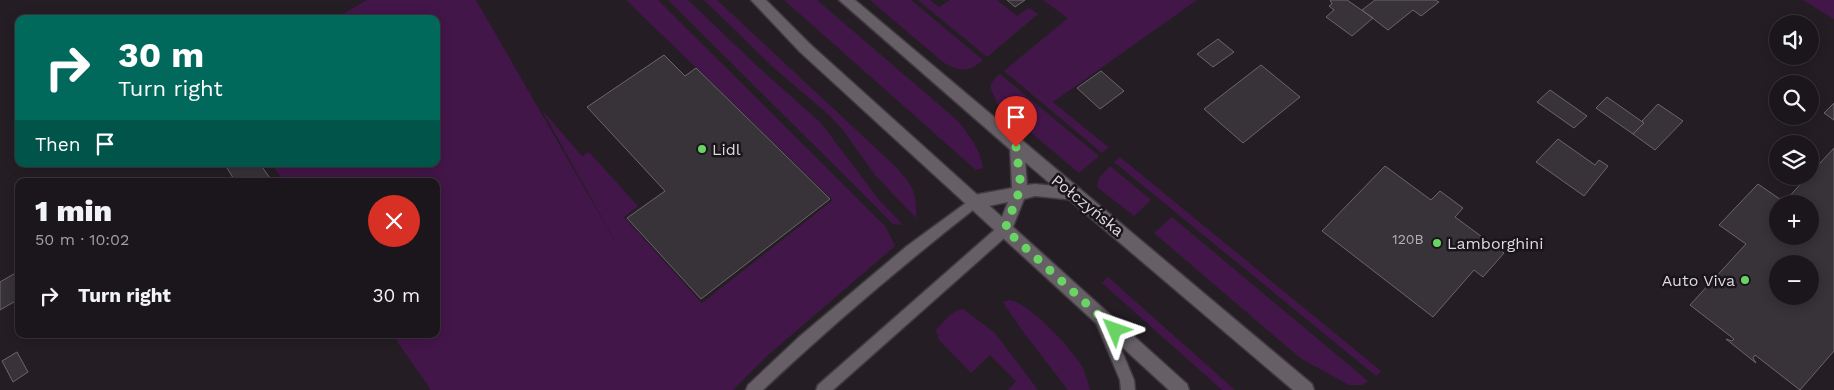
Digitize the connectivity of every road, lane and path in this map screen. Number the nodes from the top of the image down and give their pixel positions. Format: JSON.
{"nodes":[{"id":1,"x":758,"y":0,"type":"edge"},
{"id":2,"x":846,"y":0,"type":"edge"},
{"id":3,"x":1016,"y":147,"type":"junction"},
{"id":4,"x":1019,"y":192,"type":"junction"},
{"id":5,"x":1075,"y":194,"type":"junction"},
{"id":6,"x":974,"y":202,"type":"junction"},
{"id":7,"x":1005,"y":229,"type":"junction"},
{"id":8,"x":1102,"y":318,"type":"junction"},
{"id":9,"x":753,"y":390,"type":"edge"},
{"id":10,"x":822,"y":390,"type":"edge"},
{"id":11,"x":1128,"y":390,"type":"edge"},
{"id":12,"x":1180,"y":390,"type":"edge"},
{"id":13,"x":1306,"y":390,"type":"edge"}],
"edges":[{"from":1,"to":6,"type":"main road"},
{"from":2,"to":3,"type":"main road","name":"Połczyńska"},
{"from":3,"to":4,"type":"main road"},
{"from":3,"to":5,"type":"main road","name":"Połczyńska"},
{"from":4,"to":5,"type":"main road"},
{"from":4,"to":6,"type":"main road"},
{"from":4,"to":7,"type":"main road"},
{"from":5,"to":13,"type":"main road","name":"Połczyńska"},
{"from":6,"to":7,"type":"main road"},
{"from":6,"to":9,"type":"lane"},
{"from":7,"to":8,"type":"main road"},
{"from":7,"to":10,"type":"lane"},
{"from":8,"to":11,"type":"lane"},
{"from":8,"to":12,"type":"main road"}]}
